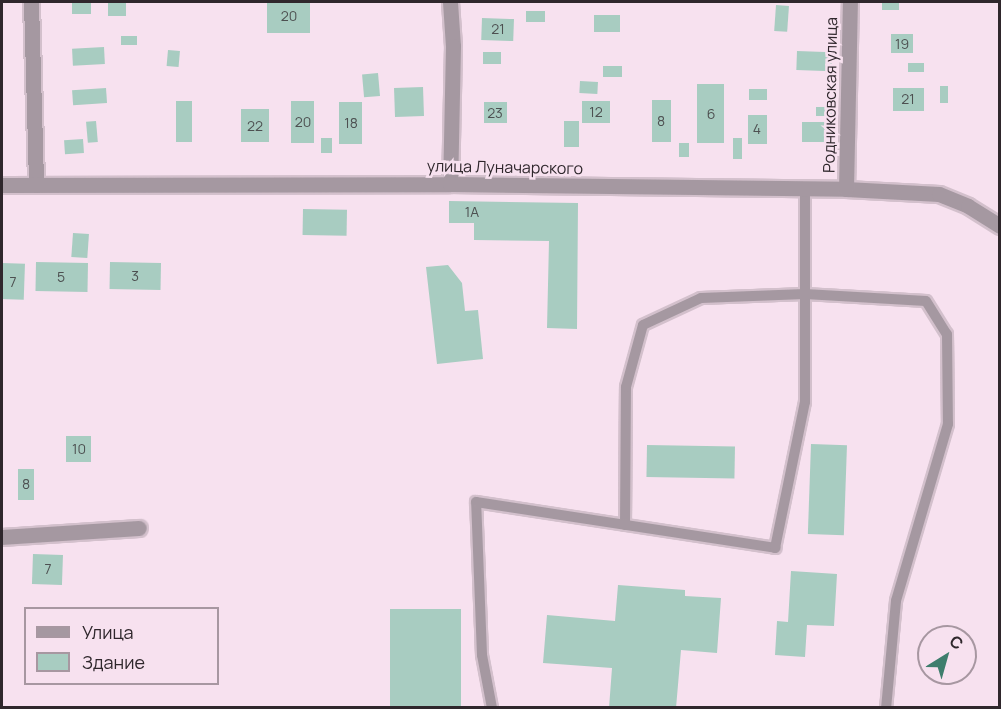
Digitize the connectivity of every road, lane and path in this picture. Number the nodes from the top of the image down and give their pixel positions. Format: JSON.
{"nodes":[{"id":1,"x":31,"y":2,"type":"edge"},
{"id":2,"x":450,"y":2,"type":"edge"},
{"id":3,"x":850,"y":2,"type":"edge"},
{"id":4,"x":450,"y":184,"type":"junction"},
{"id":5,"x":2,"y":185,"type":"edge"},
{"id":6,"x":36,"y":185,"type":"junction"},
{"id":7,"x":805,"y":189,"type":"junction"},
{"id":8,"x":846,"y":189,"type":"junction"},
{"id":9,"x":999,"y":226,"type":"edge"},
{"id":10,"x":805,"y":294,"type":"junction"},
{"id":11,"x":625,"y":525,"type":"junction"},
{"id":12,"x":139,"y":528,"type":"dead end"},
{"id":13,"x":2,"y":537,"type":"edge"},
{"id":14,"x":492,"y":708,"type":"edge"},
{"id":15,"x":886,"y":708,"type":"edge"}],
"edges":[{"from":1,"to":6,"type":"street"},
{"from":2,"to":4,"type":"street"},
{"from":3,"to":8,"type":"street","name":"Родниковская улица"},
{"from":4,"to":6,"type":"street","name":"улица Луначарского"},
{"from":4,"to":7,"type":"street","name":"улица Луначарского"},
{"from":5,"to":6,"type":"street","name":"улица Луначарского"},
{"from":7,"to":8,"type":"street","name":"улица Луначарского"},
{"from":7,"to":10,"type":"lane"},
{"from":8,"to":9,"type":"street","name":"улица Луначарского"},
{"from":10,"to":11,"type":"lane"},
{"from":10,"to":11,"type":"lane"},
{"from":10,"to":15,"type":"lane"},
{"from":11,"to":14,"type":"lane"},
{"from":12,"to":13,"type":"street"}]}
